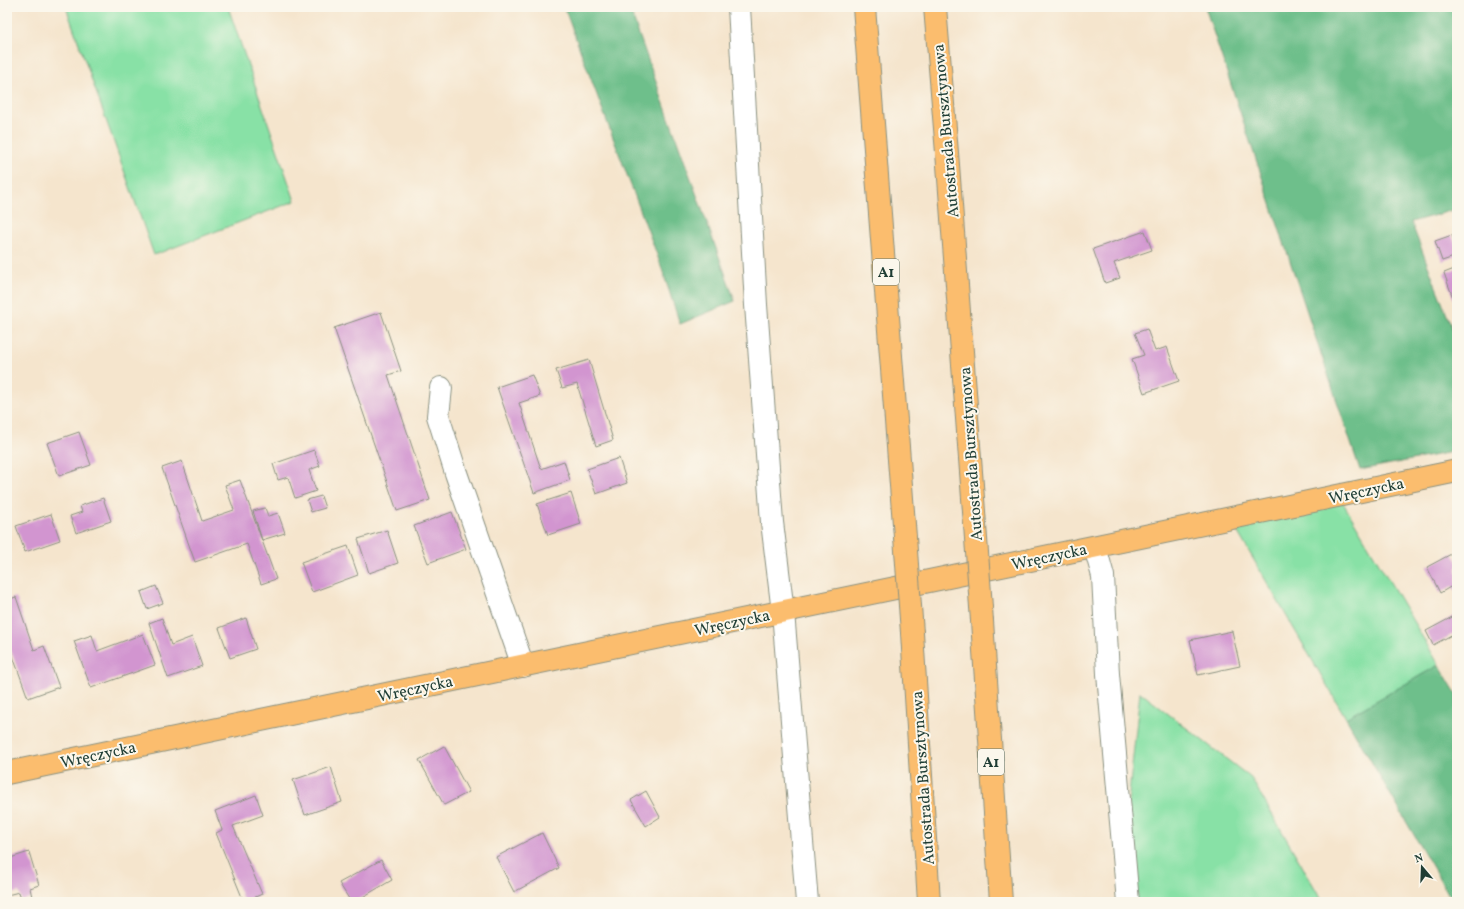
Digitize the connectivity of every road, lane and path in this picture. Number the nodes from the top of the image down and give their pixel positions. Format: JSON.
{"nodes":[{"id":1,"x":739,"y":7,"type":"edge"},
{"id":2,"x":864,"y":7,"type":"edge"},
{"id":3,"x":935,"y":7,"type":"edge"},
{"id":4,"x":441,"y":388,"type":"dead end"},
{"id":5,"x":1457,"y":471,"type":"edge"},
{"id":6,"x":1095,"y":546,"type":"junction"},
{"id":7,"x":783,"y":612,"type":"junction"},
{"id":8,"x":523,"y":666,"type":"junction"},
{"id":9,"x":7,"y":773,"type":"edge"},
{"id":10,"x":807,"y":902,"type":"edge"},
{"id":11,"x":929,"y":902,"type":"edge"},
{"id":12,"x":1001,"y":902,"type":"edge"},
{"id":13,"x":1128,"y":902,"type":"edge"}],
"edges":[{"from":1,"to":7,"type":"lane"},
{"from":2,"to":11,"type":"main road","name":"Autostrada Bursztynowa","number":"A1","bridge":true},
{"from":3,"to":12,"type":"main road","name":"Autostrada Bursztynowa","number":"A1","bridge":true},
{"from":4,"to":8,"type":"lane"},
{"from":5,"to":6,"type":"main road","name":"Wręczycka"},
{"from":6,"to":7,"type":"main road","name":"Wręczycka"},
{"from":6,"to":13,"type":"lane"},
{"from":7,"to":8,"type":"main road","name":"Wręczycka"},
{"from":7,"to":10,"type":"lane"},
{"from":8,"to":9,"type":"main road","name":"Wręczycka"}]}
